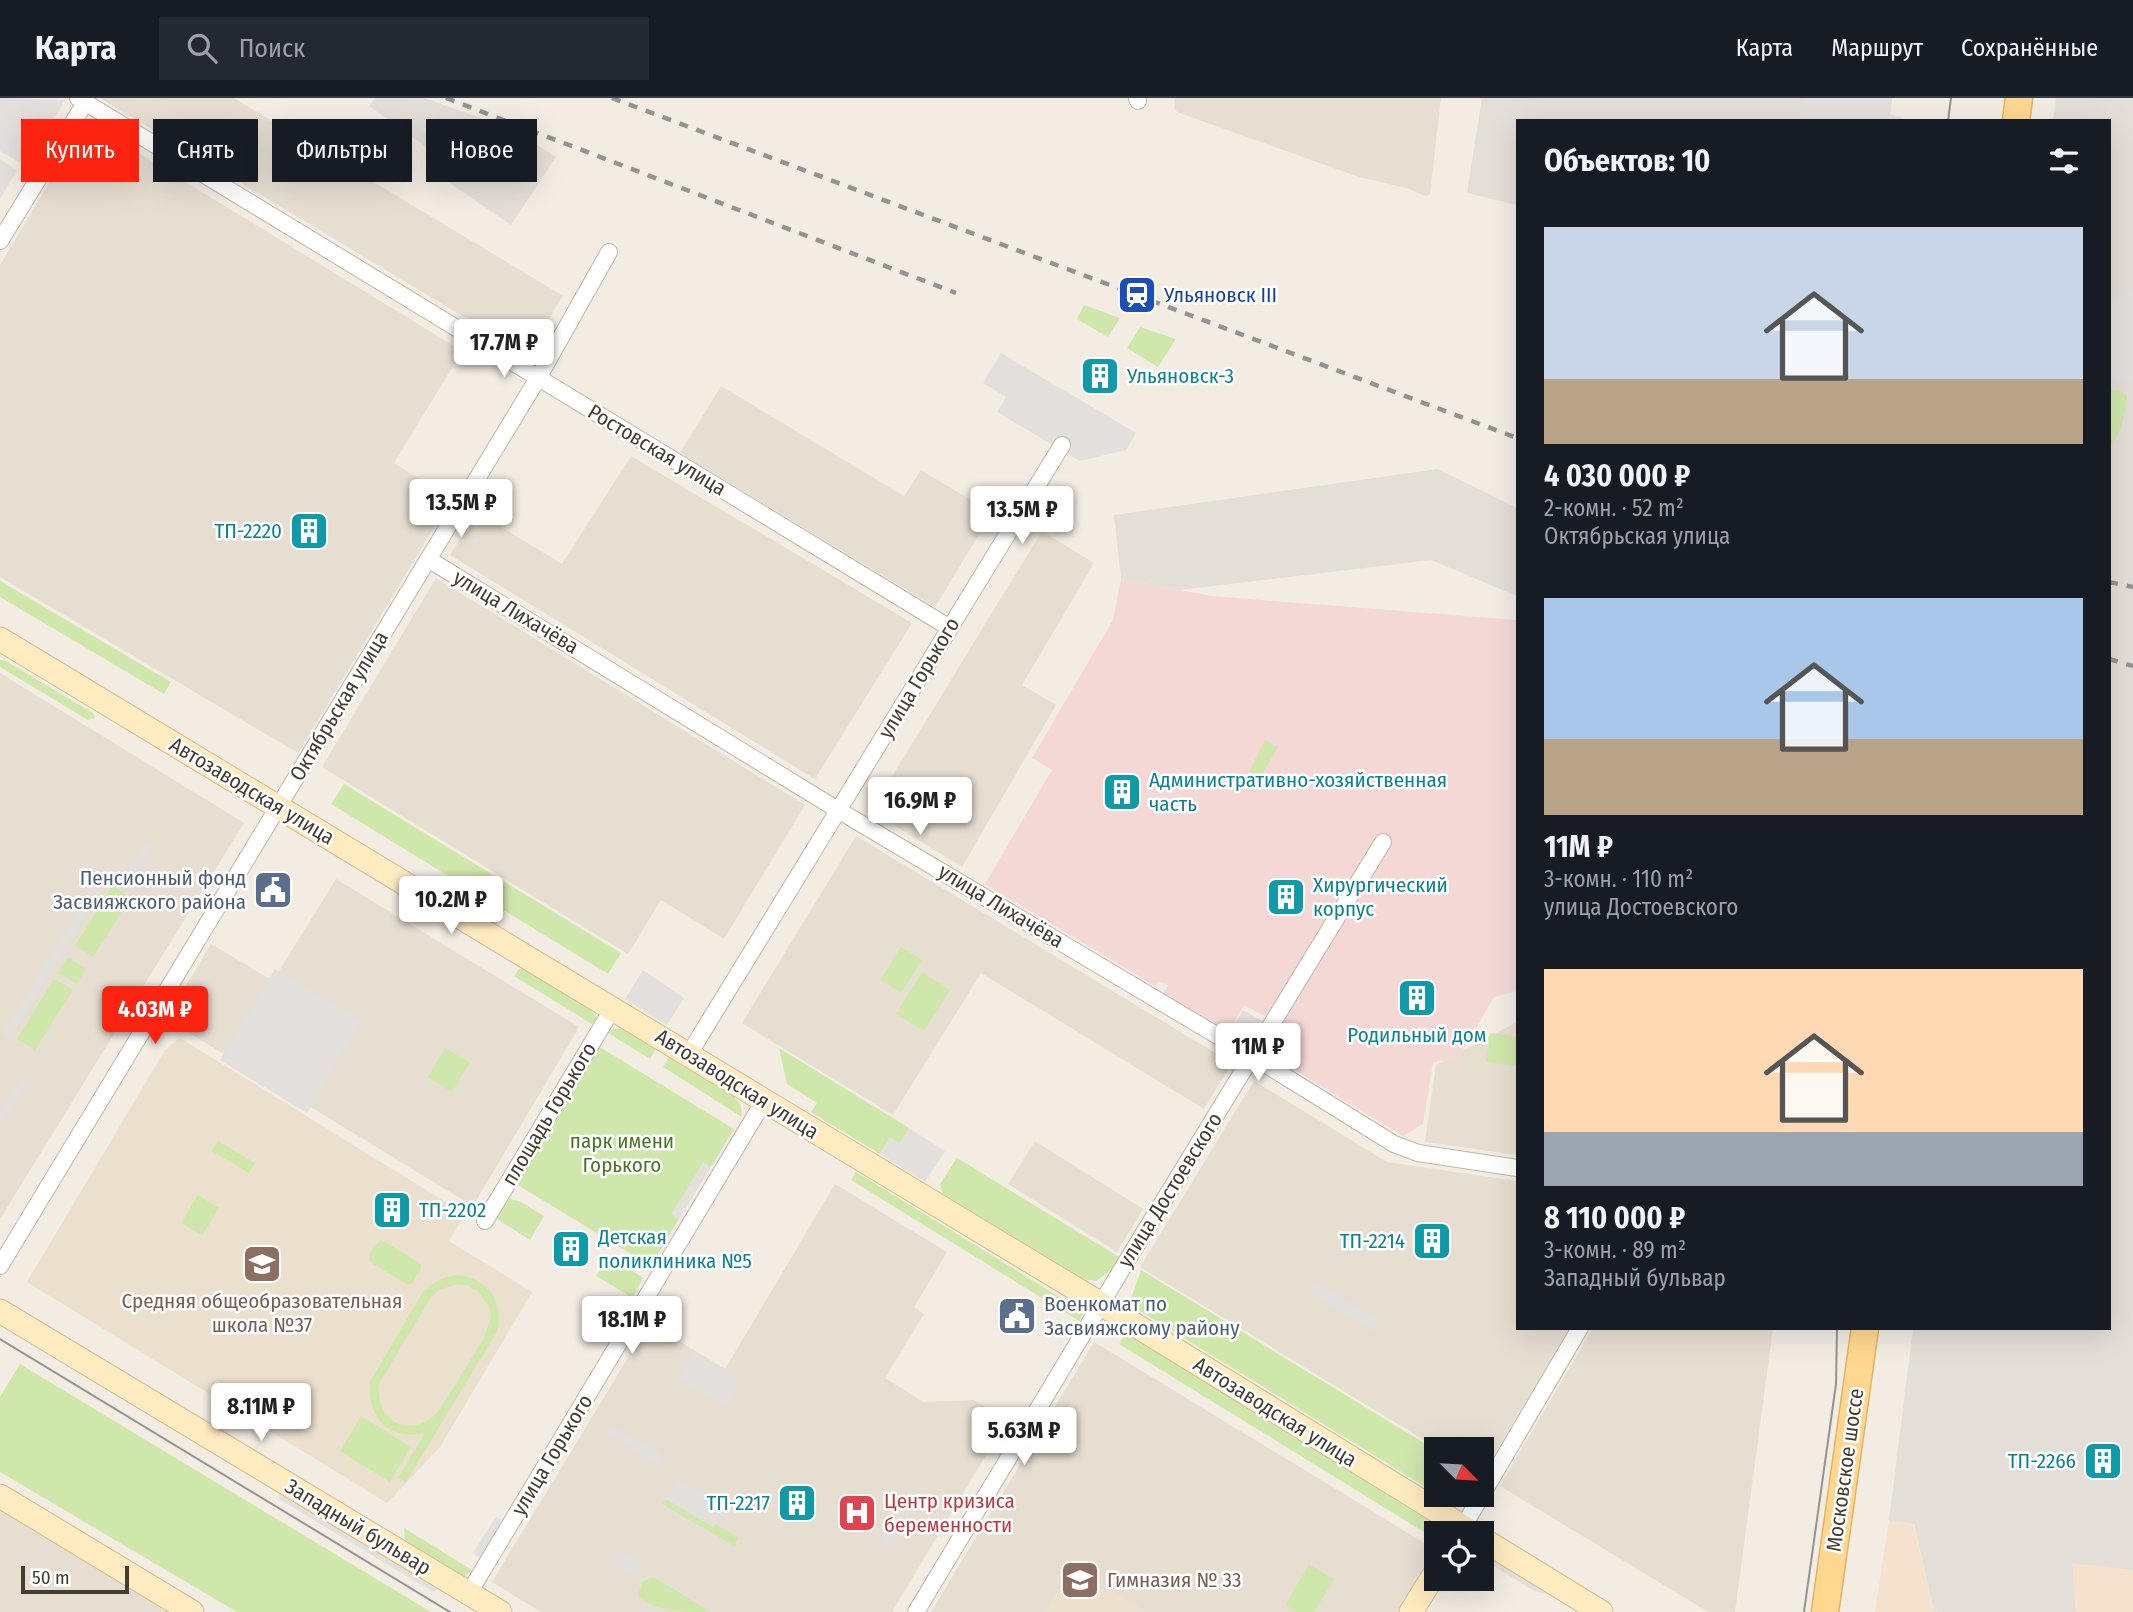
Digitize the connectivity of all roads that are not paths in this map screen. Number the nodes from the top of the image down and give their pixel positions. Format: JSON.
{"nodes":[{"id":1,"x":2019,"y":98,"type":"edge"},
{"id":2,"x":81,"y":100,"type":"edge"},
{"id":3,"x":2016,"y":119,"type":"edge"},
{"id":4,"x":0,"y":241,"type":"edge"},
{"id":5,"x":609,"y":252,"type":"dead end"},
{"id":6,"x":538,"y":378,"type":"junction"},
{"id":7,"x":1062,"y":445,"type":"dead end"},
{"id":8,"x":428,"y":559,"type":"junction"},
{"id":9,"x":950,"y":628,"type":"junction"},
{"id":10,"x":0,"y":639,"type":"edge"},
{"id":11,"x":278,"y":806,"type":"junction"},
{"id":12,"x":838,"y":810,"type":"junction"},
{"id":13,"x":1383,"y":842,"type":"dead end"},
{"id":14,"x":613,"y":1008,"type":"junction"},
{"id":15,"x":689,"y":1054,"type":"junction"},
{"id":16,"x":1252,"y":1057,"type":"junction"},
{"id":17,"x":764,"y":1101,"type":"junction"},
{"id":18,"x":1516,"y":1168,"type":"edge"},
{"id":19,"x":485,"y":1221,"type":"dead end"},
{"id":20,"x":0,"y":1266,"type":"edge"},
{"id":21,"x":1101,"y":1304,"type":"junction"},
{"id":22,"x":0,"y":1311,"type":"edge"},
{"id":23,"x":1579,"y":1330,"type":"edge"},
{"id":24,"x":1865,"y":1330,"type":"edge"},
{"id":25,"x":0,"y":1496,"type":"edge"},
{"id":26,"x":1450,"y":1521,"type":"edge"},
{"id":27,"x":1475,"y":1521,"type":"edge"},
{"id":28,"x":1494,"y":1548,"type":"edge"},
{"id":29,"x":1424,"y":1591,"type":"edge"},
{"id":30,"x":469,"y":1593,"type":"junction"},
{"id":31,"x":192,"y":1612,"type":"edge"},
{"id":32,"x":500,"y":1612,"type":"edge"},
{"id":33,"x":916,"y":1612,"type":"edge"},
{"id":34,"x":1411,"y":1612,"type":"edge"},
{"id":35,"x":1601,"y":1612,"type":"edge"},
{"id":36,"x":1825,"y":1612,"type":"edge"}],
"edges":[{"from":1,"to":3,"type":"main road"},
{"from":2,"to":4,"type":"street"},
{"from":2,"to":6,"type":"street","name":"Ростовская улица"},
{"from":5,"to":6,"type":"street","name":"Октябрьская улица"},
{"from":6,"to":8,"type":"street","name":"Октябрьская улица"},
{"from":6,"to":9,"type":"street","name":"Ростовская улица"},
{"from":7,"to":9,"type":"street","name":"улица Горького"},
{"from":8,"to":11,"type":"street","name":"Октябрьская улица"},
{"from":8,"to":12,"type":"street","name":"улица Лихачёва"},
{"from":9,"to":12,"type":"street","name":"улица Горького"},
{"from":10,"to":11,"type":"street","name":"Автозаводская улица"},
{"from":11,"to":14,"type":"street","name":"Автозаводская улица"},
{"from":11,"to":20,"type":"street","name":"Октябрьская улица"},
{"from":12,"to":15,"type":"street","name":"улица Горького"},
{"from":12,"to":16,"type":"street","name":"улица Лихачёва"},
{"from":13,"to":16,"type":"street","name":"улица Достоевского"},
{"from":14,"to":15,"type":"street","name":"Автозаводская улица"},
{"from":14,"to":19,"type":"street","name":"площадь Горького"},
{"from":15,"to":17,"type":"street","name":"Автозаводская улица"},
{"from":16,"to":18,"type":"street","name":"улица Лихачёва"},
{"from":16,"to":21,"type":"street","name":"улица Достоевского"},
{"from":17,"to":21,"type":"street","name":"Автозаводская улица"},
{"from":17,"to":30,"type":"street","name":"улица Горького"},
{"from":21,"to":26,"type":"street","name":"Автозаводская улица"},
{"from":21,"to":33,"type":"street","name":"улица Достоевского"},
{"from":22,"to":30,"type":"street","name":"Западный бульвар"},
{"from":23,"to":27,"type":"street"},
{"from":24,"to":36,"type":"main road","name":"Московское шоссе"},
{"from":25,"to":31,"type":"street"},
{"from":28,"to":35,"type":"street","name":"Автозаводская улица"},
{"from":29,"to":34,"type":"street"},
{"from":30,"to":32,"type":"street","name":"Западный бульвар"}]}
